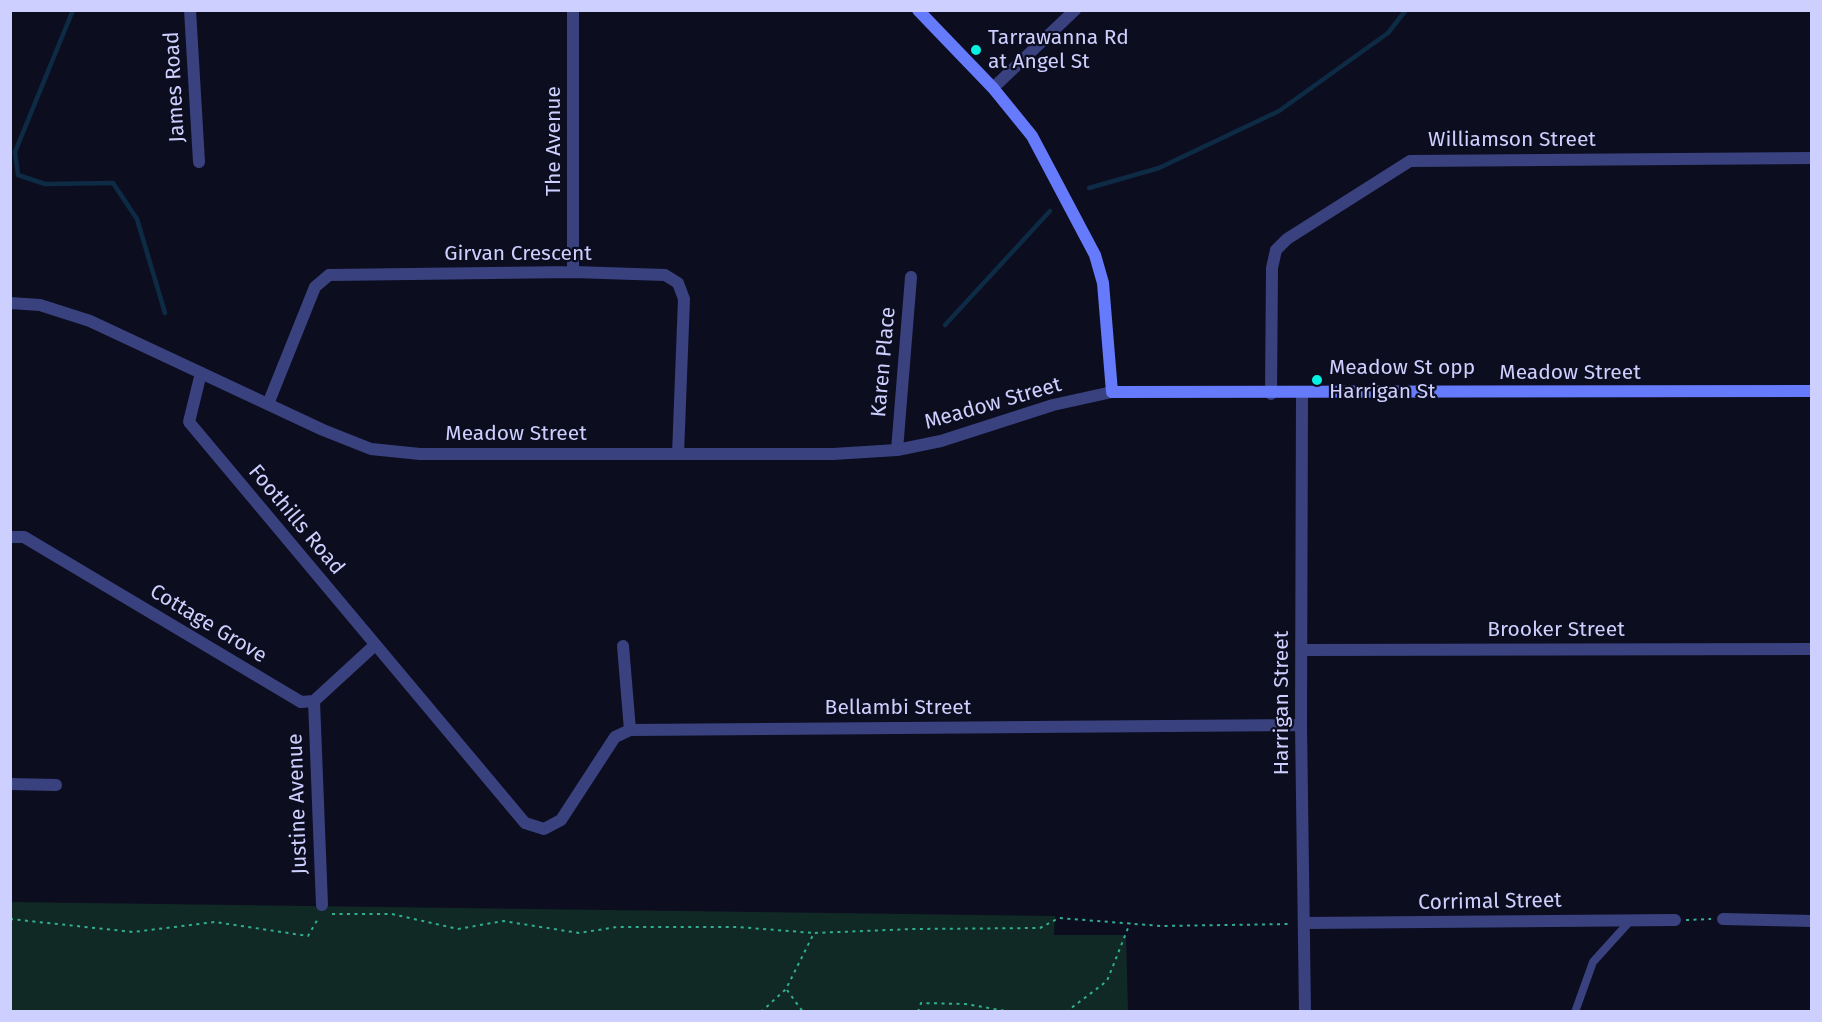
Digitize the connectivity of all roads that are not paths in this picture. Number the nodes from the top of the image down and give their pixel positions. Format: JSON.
{"nodes":[{"id":1,"x":190,"y":10,"type":"edge"},
{"id":2,"x":573,"y":10,"type":"edge"},
{"id":3,"x":918,"y":10,"type":"edge"},
{"id":4,"x":1075,"y":10,"type":"edge"},
{"id":5,"x":993,"y":88,"type":"junction"},
{"id":6,"x":1812,"y":158,"type":"edge"},
{"id":7,"x":199,"y":162,"type":"dead end"},
{"id":8,"x":573,"y":272,"type":"junction"},
{"id":9,"x":911,"y":278,"type":"dead end"},
{"id":10,"x":10,"y":303,"type":"edge"},
{"id":11,"x":201,"y":373,"type":"junction"},
{"id":12,"x":1812,"y":391,"type":"edge"},
{"id":13,"x":1112,"y":393,"type":"junction"},
{"id":14,"x":1271,"y":394,"type":"junction"},
{"id":15,"x":1302,"y":394,"type":"junction"},
{"id":16,"x":268,"y":404,"type":"junction"},
{"id":17,"x":897,"y":450,"type":"junction"},
{"id":18,"x":678,"y":454,"type":"junction"},
{"id":19,"x":10,"y":537,"type":"edge"},
{"id":20,"x":375,"y":645,"type":"junction"},
{"id":21,"x":622,"y":646,"type":"dead end"},
{"id":22,"x":1812,"y":649,"type":"edge"},
{"id":23,"x":1300,"y":650,"type":"junction"},
{"id":24,"x":314,"y":701,"type":"junction"},
{"id":25,"x":1301,"y":725,"type":"junction"},
{"id":26,"x":630,"y":730,"type":"junction"},
{"id":27,"x":10,"y":784,"type":"edge"},
{"id":28,"x":56,"y":785,"type":"dead end"},
{"id":29,"x":322,"y":905,"type":"dead end"},
{"id":30,"x":1723,"y":919,"type":"road end"},
{"id":31,"x":1631,"y":920,"type":"junction"},
{"id":32,"x":1676,"y":920,"type":"road end"},
{"id":33,"x":1812,"y":921,"type":"edge"},
{"id":34,"x":1304,"y":923,"type":"junction"},
{"id":35,"x":1305,"y":1011,"type":"edge"},
{"id":36,"x":1575,"y":1011,"type":"edge"}],
"edges":[{"from":1,"to":7,"type":"street","name":"James Road"},
{"from":2,"to":8,"type":"street","name":"The Avenue"},
{"from":3,"to":5,"type":"main road"},
{"from":4,"to":5,"type":"street"},
{"from":5,"to":13,"type":"main road"},
{"from":6,"to":14,"type":"street","name":"Williamson Street"},
{"from":8,"to":16,"type":"street","name":"Girvan Crescent"},
{"from":8,"to":18,"type":"street","name":"Girvan Crescent"},
{"from":9,"to":17,"type":"street","name":"Karen Place"},
{"from":10,"to":11,"type":"street"},
{"from":11,"to":16,"type":"street","name":"Meadow Street"},
{"from":11,"to":20,"type":"street","name":"Foothills Road"},
{"from":12,"to":15,"type":"main road","name":"Meadow Street"},
{"from":13,"to":14,"type":"main road","name":"Meadow Street"},
{"from":13,"to":17,"type":"street","name":"Meadow Street"},
{"from":14,"to":15,"type":"main road","name":"Meadow Street"},
{"from":15,"to":23,"type":"street","name":"Harrigan Street"},
{"from":16,"to":18,"type":"street","name":"Meadow Street"},
{"from":17,"to":18,"type":"street","name":"Meadow Street"},
{"from":19,"to":24,"type":"street","name":"Cottage Grove"},
{"from":20,"to":24,"type":"street"},
{"from":20,"to":26,"type":"street","name":"Foothills Road"},
{"from":21,"to":26,"type":"street"},
{"from":22,"to":23,"type":"street","name":"Brooker Street"},
{"from":23,"to":25,"type":"street","name":"Harrigan Street"},
{"from":24,"to":29,"type":"street","name":"Justine Avenue"},
{"from":25,"to":26,"type":"street","name":"Bellambi Street"},
{"from":25,"to":34,"type":"street","name":"Harrigan Street"},
{"from":27,"to":28,"type":"street"},
{"from":30,"to":33,"type":"street"},
{"from":31,"to":32,"type":"street","name":"Corrimal Street"},
{"from":31,"to":34,"type":"street","name":"Corrimal Street"},
{"from":31,"to":36,"type":"lane"},
{"from":34,"to":35,"type":"street","name":"Harrigan Street"}]}
